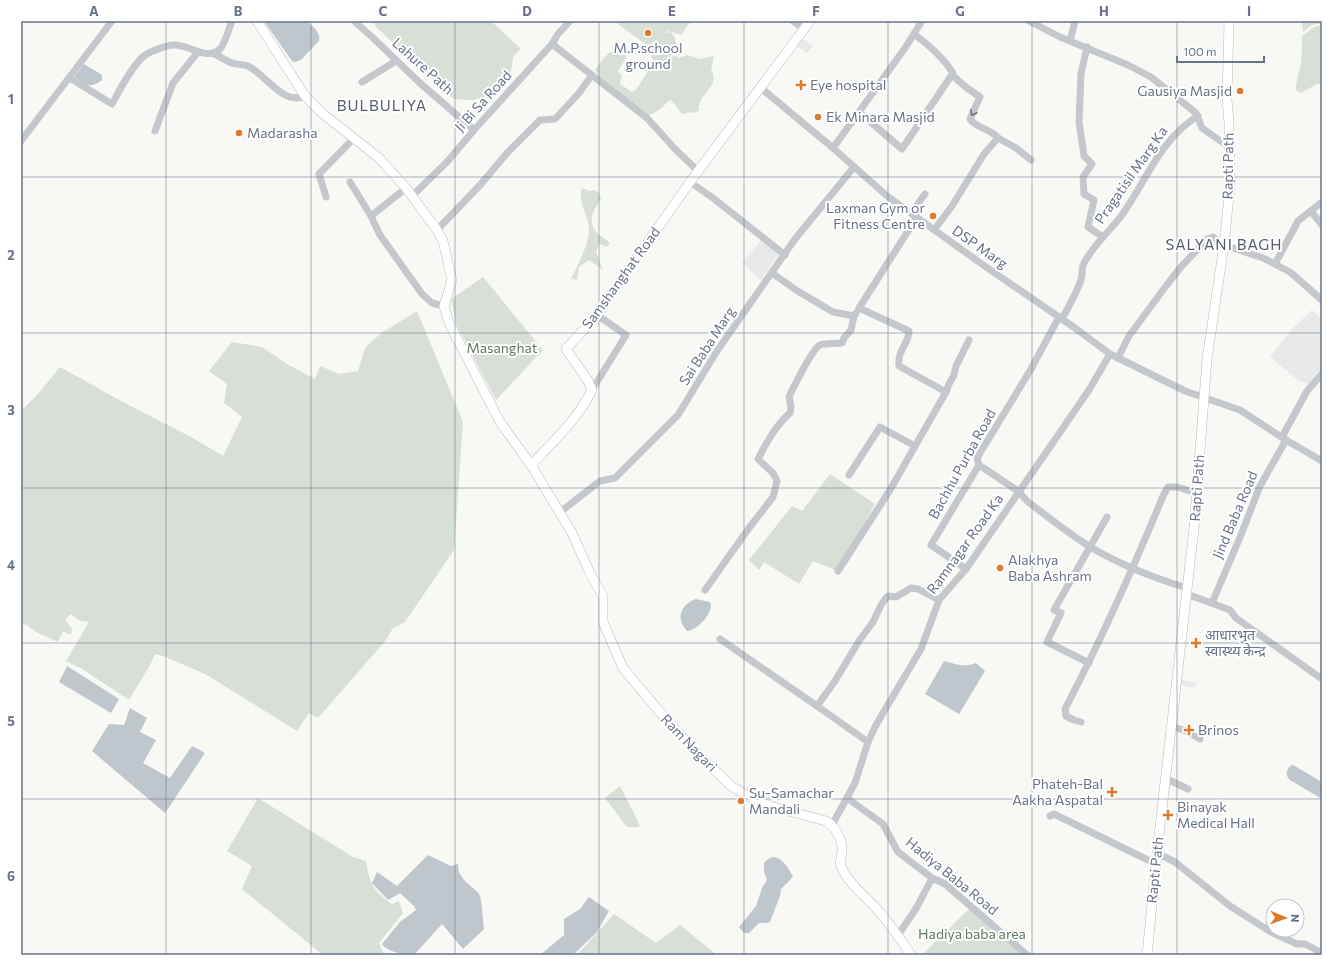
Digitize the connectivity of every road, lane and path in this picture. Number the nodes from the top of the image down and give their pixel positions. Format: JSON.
{"nodes":[{"id":1,"x":112,"y":21,"type":"edge"},
{"id":2,"x":232,"y":21,"type":"edge"},
{"id":3,"x":257,"y":21,"type":"edge"},
{"id":4,"x":354,"y":21,"type":"edge"},
{"id":5,"x":570,"y":21,"type":"edge"},
{"id":6,"x":793,"y":21,"type":"edge"},
{"id":7,"x":810,"y":21,"type":"edge"},
{"id":8,"x":922,"y":21,"type":"edge"},
{"id":9,"x":1029,"y":21,"type":"edge"},
{"id":10,"x":1075,"y":21,"type":"edge"},
{"id":11,"x":1229,"y":21,"type":"edge"},
{"id":12,"x":804,"y":29,"type":"junction"},
{"id":13,"x":914,"y":34,"type":"junction"},
{"id":14,"x":1070,"y":41,"type":"junction"},
{"id":15,"x":552,"y":44,"type":"junction"},
{"id":16,"x":1087,"y":47,"type":"junction"},
{"id":17,"x":198,"y":52,"type":"junction"},
{"id":18,"x":213,"y":53,"type":"junction"},
{"id":19,"x":396,"y":62,"type":"junction"},
{"id":20,"x":592,"y":75,"type":"junction"},
{"id":21,"x":952,"y":75,"type":"junction"},
{"id":22,"x":70,"y":78,"type":"junction"},
{"id":23,"x":362,"y":82,"type":"dead end"},
{"id":24,"x":761,"y":88,"type":"junction"},
{"id":25,"x":305,"y":96,"type":"junction"},
{"id":26,"x":859,"y":112,"type":"junction"},
{"id":27,"x":1198,"y":116,"type":"junction"},
{"id":28,"x":474,"y":130,"type":"junction"},
{"id":29,"x":155,"y":131,"type":"dead end"},
{"id":30,"x":354,"y":138,"type":"junction"},
{"id":31,"x":998,"y":138,"type":"junction"},
{"id":32,"x":21,"y":141,"type":"edge"},
{"id":33,"x":1229,"y":147,"type":"junction"},
{"id":34,"x":833,"y":148,"type":"junction"},
{"id":35,"x":1031,"y":160,"type":"dead end"},
{"id":36,"x":854,"y":167,"type":"junction"},
{"id":37,"x":699,"y":172,"type":"junction"},
{"id":38,"x":350,"y":182,"type":"dead end"},
{"id":39,"x":690,"y":182,"type":"junction"},
{"id":40,"x":409,"y":192,"type":"junction"},
{"id":41,"x":925,"y":194,"type":"dead end"},
{"id":42,"x":326,"y":197,"type":"dead end"},
{"id":43,"x":1322,"y":202,"type":"edge"},
{"id":44,"x":1311,"y":211,"type":"junction"},
{"id":45,"x":914,"y":215,"type":"junction"},
{"id":46,"x":371,"y":216,"type":"junction"},
{"id":47,"x":1322,"y":225,"type":"edge"},
{"id":48,"x":437,"y":230,"type":"junction"},
{"id":49,"x":934,"y":230,"type":"junction"},
{"id":50,"x":1103,"y":236,"type":"junction"},
{"id":51,"x":1224,"y":245,"type":"junction"},
{"id":52,"x":785,"y":255,"type":"junction"},
{"id":53,"x":1275,"y":264,"type":"junction"},
{"id":54,"x":772,"y":273,"type":"junction"},
{"id":55,"x":1322,"y":300,"type":"edge"},
{"id":56,"x":444,"y":306,"type":"junction"},
{"id":57,"x":859,"y":308,"type":"junction"},
{"id":58,"x":597,"y":315,"type":"junction"},
{"id":59,"x":854,"y":316,"type":"junction"},
{"id":60,"x":1061,"y":318,"type":"junction"},
{"id":61,"x":969,"y":340,"type":"dead end"},
{"id":62,"x":1110,"y":354,"type":"junction"},
{"id":63,"x":1118,"y":358,"type":"junction"},
{"id":64,"x":1322,"y":374,"type":"edge"},
{"id":65,"x":592,"y":390,"type":"junction"},
{"id":66,"x":946,"y":392,"type":"junction"},
{"id":67,"x":1204,"y":397,"type":"junction"},
{"id":68,"x":1284,"y":438,"type":"junction"},
{"id":69,"x":915,"y":446,"type":"junction"},
{"id":70,"x":1322,"y":461,"type":"edge"},
{"id":71,"x":531,"y":465,"type":"junction"},
{"id":72,"x":979,"y":465,"type":"junction"},
{"id":73,"x":849,"y":475,"type":"dead end"},
{"id":74,"x":1018,"y":492,"type":"junction"},
{"id":75,"x":1197,"y":493,"type":"junction"},
{"id":76,"x":559,"y":513,"type":"junction"},
{"id":77,"x":1108,"y":517,"type":"dead end"},
{"id":78,"x":1090,"y":547,"type":"junction"},
{"id":79,"x":1133,"y":568,"type":"junction"},
{"id":80,"x":966,"y":569,"type":"junction"},
{"id":81,"x":838,"y":571,"type":"dead end"},
{"id":82,"x":705,"y":590,"type":"dead end"},
{"id":83,"x":1187,"y":591,"type":"junction"},
{"id":84,"x":939,"y":600,"type":"junction"},
{"id":85,"x":1212,"y":603,"type":"junction"},
{"id":86,"x":720,"y":639,"type":"dead end"},
{"id":87,"x":1089,"y":663,"type":"junction"},
{"id":88,"x":1322,"y":679,"type":"edge"},
{"id":89,"x":817,"y":706,"type":"junction"},
{"id":90,"x":1081,"y":722,"type":"dead end"},
{"id":91,"x":1171,"y":726,"type":"junction"},
{"id":92,"x":1200,"y":738,"type":"dead end"},
{"id":93,"x":868,"y":742,"type":"junction"},
{"id":94,"x":1165,"y":778,"type":"junction"},
{"id":95,"x":1188,"y":789,"type":"dead end"},
{"id":96,"x":848,"y":798,"type":"junction"},
{"id":97,"x":1050,"y":816,"type":"dead end"},
{"id":98,"x":832,"y":824,"type":"junction"},
{"id":99,"x":1157,"y":853,"type":"junction"},
{"id":100,"x":1156,"y":864,"type":"junction"},
{"id":101,"x":932,"y":878,"type":"junction"},
{"id":102,"x":898,"y":935,"type":"junction"},
{"id":103,"x":1322,"y":953,"type":"edge"},
{"id":104,"x":911,"y":955,"type":"edge"},
{"id":105,"x":1027,"y":955,"type":"edge"},
{"id":106,"x":1147,"y":955,"type":"edge"}],
"edges":[{"from":1,"to":22,"type":"street"},
{"from":2,"to":18,"type":"street"},
{"from":3,"to":25,"type":"main road"},
{"from":4,"to":19,"type":"street","name":"Lahure Path"},
{"from":5,"to":15,"type":"street","name":"Ji Bi Sa Road"},
{"from":6,"to":12,"type":"street"},
{"from":7,"to":12,"type":"main road","name":"Samshanghat Road"},
{"from":8,"to":13,"type":"street"},
{"from":9,"to":14,"type":"street"},
{"from":10,"to":14,"type":"street"},
{"from":11,"to":33,"type":"main road","name":"Rapti Path"},
{"from":12,"to":24,"type":"main road","name":"Samshanghat Road"},
{"from":13,"to":21,"type":"street"},
{"from":13,"to":26,"type":"street"},
{"from":14,"to":16,"type":"street"},
{"from":15,"to":20,"type":"street"},
{"from":15,"to":28,"type":"street","name":"Ji Bi Sa Road"},
{"from":16,"to":27,"type":"street"},
{"from":16,"to":50,"type":"street"},
{"from":17,"to":18,"type":"street"},
{"from":17,"to":22,"type":"street"},
{"from":17,"to":29,"type":"street"},
{"from":18,"to":25,"type":"street"},
{"from":19,"to":23,"type":"street"},
{"from":19,"to":28,"type":"street","name":"Lahure Path"},
{"from":20,"to":37,"type":"street"},
{"from":20,"to":48,"type":"street"},
{"from":21,"to":26,"type":"street"},
{"from":21,"to":31,"type":"street","one_way":true},
{"from":22,"to":32,"type":"street"},
{"from":24,"to":34,"type":"street","name":"DSP Marg"},
{"from":24,"to":37,"type":"main road","name":"Samshanghat Road"},
{"from":25,"to":30,"type":"main road"},
{"from":26,"to":34,"type":"street"},
{"from":27,"to":33,"type":"street"},
{"from":27,"to":50,"type":"street","name":"Pragatisil Marg Ka"},
{"from":28,"to":40,"type":"street","name":"Ji Bi Sa Road"},
{"from":30,"to":40,"type":"main road"},
{"from":30,"to":42,"type":"street"},
{"from":31,"to":35,"type":"street"},
{"from":31,"to":49,"type":"street"},
{"from":33,"to":51,"type":"main road","name":"Rapti Path"},
{"from":34,"to":36,"type":"street","name":"DSP Marg"},
{"from":36,"to":45,"type":"street","name":"DSP Marg"},
{"from":36,"to":52,"type":"street","name":"Sai Baba Marg"},
{"from":37,"to":39,"type":"main road","name":"Samshanghat Road"},
{"from":38,"to":46,"type":"street"},
{"from":39,"to":52,"type":"street"},
{"from":39,"to":58,"type":"main road","name":"Samshanghat Road"},
{"from":40,"to":46,"type":"street","name":"Ji Bi Sa Road"},
{"from":40,"to":48,"type":"main road"},
{"from":41,"to":45,"type":"street"},
{"from":43,"to":44,"type":"street"},
{"from":44,"to":47,"type":"street"},
{"from":44,"to":53,"type":"street"},
{"from":45,"to":49,"type":"street","name":"DSP Marg"},
{"from":45,"to":57,"type":"street"},
{"from":46,"to":56,"type":"street"},
{"from":48,"to":56,"type":"main road"},
{"from":49,"to":60,"type":"street","name":"DSP Marg"},
{"from":50,"to":60,"type":"street","name":"Pragatisil Marg Ka"},
{"from":51,"to":53,"type":"street"},
{"from":51,"to":63,"type":"street"},
{"from":51,"to":67,"type":"main road","name":"Rapti Path"},
{"from":52,"to":54,"type":"street","name":"Sai Baba Marg"},
{"from":53,"to":55,"type":"street"},
{"from":54,"to":59,"type":"street"},
{"from":54,"to":76,"type":"street","name":"Sai Baba Marg"},
{"from":56,"to":71,"type":"main road","name":"Ram Nagari"},
{"from":57,"to":59,"type":"street"},
{"from":57,"to":66,"type":"street"},
{"from":58,"to":65,"type":"main road","name":"Samshanghat Road"},
{"from":58,"to":65,"type":"street"},
{"from":59,"to":82,"type":"street"},
{"from":60,"to":62,"type":"street","name":"DSP Marg"},
{"from":60,"to":72,"type":"street","name":"Bachhu Purba Road"},
{"from":61,"to":66,"type":"street"},
{"from":62,"to":63,"type":"street","name":"DSP Marg"},
{"from":62,"to":74,"type":"street","name":"Ramnagar Road Ka"},
{"from":63,"to":67,"type":"street","name":"DSP Marg"},
{"from":64,"to":68,"type":"street","name":"Jind Baba Road"},
{"from":65,"to":71,"type":"main road"},
{"from":66,"to":69,"type":"street"},
{"from":67,"to":68,"type":"street","name":"DSP Marg"},
{"from":67,"to":75,"type":"main road","name":"Rapti Path"},
{"from":68,"to":70,"type":"street","name":"DSP Marg"},
{"from":68,"to":85,"type":"street","name":"Jind Baba Road"},
{"from":69,"to":73,"type":"street"},
{"from":69,"to":81,"type":"street"},
{"from":71,"to":76,"type":"main road","name":"Ram Nagari"},
{"from":72,"to":74,"type":"street"},
{"from":72,"to":80,"type":"street","name":"Bachhu Purba Road"},
{"from":74,"to":78,"type":"street"},
{"from":74,"to":80,"type":"street","name":"Ramnagar Road Ka"},
{"from":75,"to":79,"type":"street"},
{"from":75,"to":83,"type":"main road","name":"Rapti Path"},
{"from":76,"to":98,"type":"main road","name":"Ram Nagari"},
{"from":77,"to":78,"type":"street"},
{"from":78,"to":79,"type":"street"},
{"from":78,"to":87,"type":"street"},
{"from":79,"to":83,"type":"street"},
{"from":79,"to":87,"type":"street"},
{"from":80,"to":84,"type":"street","name":"Ramnagar Road Ka"},
{"from":83,"to":85,"type":"street"},
{"from":83,"to":91,"type":"main road","name":"Rapti Path"},
{"from":84,"to":89,"type":"street"},
{"from":84,"to":93,"type":"street","name":"Ramnagar Road Ka"},
{"from":85,"to":88,"type":"street"},
{"from":86,"to":89,"type":"street"},
{"from":87,"to":90,"type":"street"},
{"from":89,"to":93,"type":"street"},
{"from":91,"to":92,"type":"street"},
{"from":91,"to":94,"type":"main road","name":"Rapti Path"},
{"from":93,"to":96,"type":"street","name":"Ramnagar Road Ka"},
{"from":94,"to":95,"type":"street"},
{"from":94,"to":99,"type":"main road","name":"Rapti Path"},
{"from":96,"to":98,"type":"street","name":"Ramnagar Road Ka"},
{"from":96,"to":101,"type":"street","name":"Hadiya Baba Road"},
{"from":97,"to":100,"type":"street"},
{"from":98,"to":102,"type":"main road"},
{"from":99,"to":100,"type":"main road","name":"Rapti Path"},
{"from":99,"to":103,"type":"street"},
{"from":100,"to":106,"type":"main road","name":"Rapti Path"},
{"from":101,"to":102,"type":"street"},
{"from":101,"to":105,"type":"street","name":"Hadiya Baba Road"},
{"from":102,"to":104,"type":"main road"}]}
